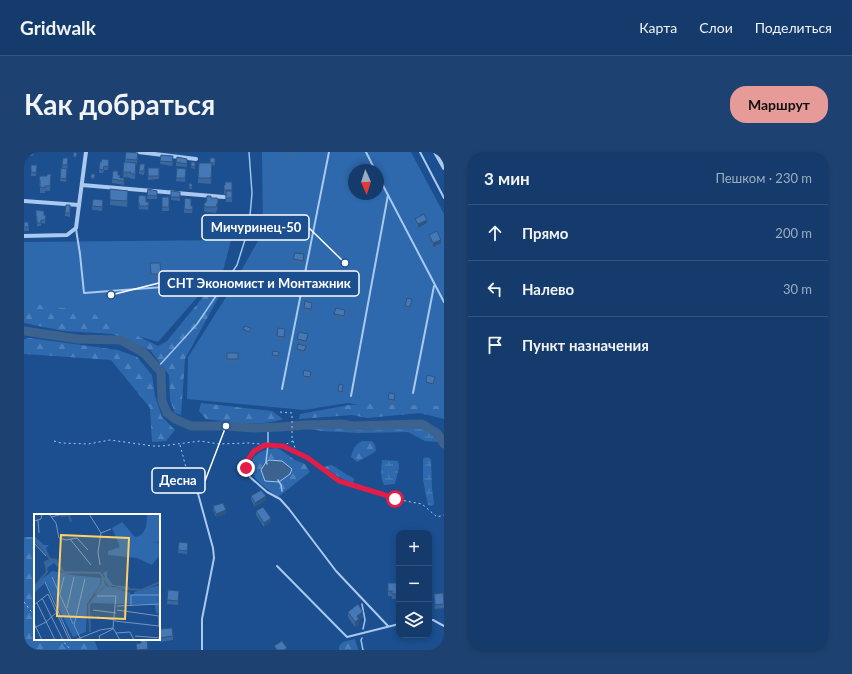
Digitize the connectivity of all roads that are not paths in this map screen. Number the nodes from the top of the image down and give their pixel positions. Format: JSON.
{"nodes":[{"id":1,"x":86,"y":152,"type":"edge"},
{"id":2,"x":138,"y":152,"type":"edge"},
{"id":3,"x":328,"y":152,"type":"edge"},
{"id":4,"x":366,"y":152,"type":"edge"},
{"id":5,"x":420,"y":152,"type":"edge"},
{"id":6,"x":435,"y":152,"type":"edge"},
{"id":7,"x":196,"y":159,"type":"dead end"},
{"id":8,"x":372,"y":164,"type":"edge"},
{"id":9,"x":444,"y":168,"type":"edge"},
{"id":10,"x":82,"y":185,"type":"junction"},
{"id":11,"x":384,"y":187,"type":"edge"},
{"id":12,"x":388,"y":195,"type":"junction"},
{"id":13,"x":224,"y":197,"type":"edge"},
{"id":14,"x":444,"y":198,"type":"edge"},
{"id":15,"x":24,"y":200,"type":"edge"},
{"id":16,"x":79,"y":205,"type":"junction"},
{"id":17,"x":76,"y":228,"type":"junction"},
{"id":18,"x":24,"y":236,"type":"edge"},
{"id":19,"x":203,"y":284,"type":"dead end"},
{"id":20,"x":435,"y":285,"type":"junction"},
{"id":21,"x":444,"y":302,"type":"edge"},
{"id":22,"x":282,"y":389,"type":"dead end"},
{"id":23,"x":413,"y":393,"type":"dead end"},
{"id":24,"x":351,"y":396,"type":"dead end"},
{"id":25,"x":250,"y":477,"type":"road end"},
{"id":26,"x":194,"y":479,"type":"road end"},
{"id":27,"x":277,"y":566,"type":"dead end"},
{"id":28,"x":432,"y":620,"type":"edge"},
{"id":29,"x":396,"y":625,"type":"edge"},
{"id":30,"x":388,"y":626,"type":"junction"},
{"id":31,"x":444,"y":626,"type":"edge"},
{"id":32,"x":202,"y":650,"type":"edge"}],
"edges":[{"from":1,"to":10,"type":"street"},
{"from":2,"to":7,"type":"street"},
{"from":3,"to":22,"type":"lane"},
{"from":4,"to":8,"type":"lane"},
{"from":5,"to":14,"type":"lane"},
{"from":6,"to":9,"type":"street"},
{"from":10,"to":13,"type":"street"},
{"from":10,"to":16,"type":"street"},
{"from":11,"to":12,"type":"lane"},
{"from":12,"to":20,"type":"lane"},
{"from":12,"to":24,"type":"lane"},
{"from":15,"to":16,"type":"street"},
{"from":16,"to":17,"type":"street"},
{"from":17,"to":18,"type":"street"},
{"from":17,"to":19,"type":"lane"},
{"from":20,"to":21,"type":"lane"},
{"from":20,"to":23,"type":"lane"},
{"from":25,"to":30,"type":"lane"},
{"from":26,"to":32,"type":"lane"},
{"from":27,"to":30,"type":"lane"},
{"from":28,"to":31,"type":"lane"},
{"from":29,"to":30,"type":"lane"}]}
